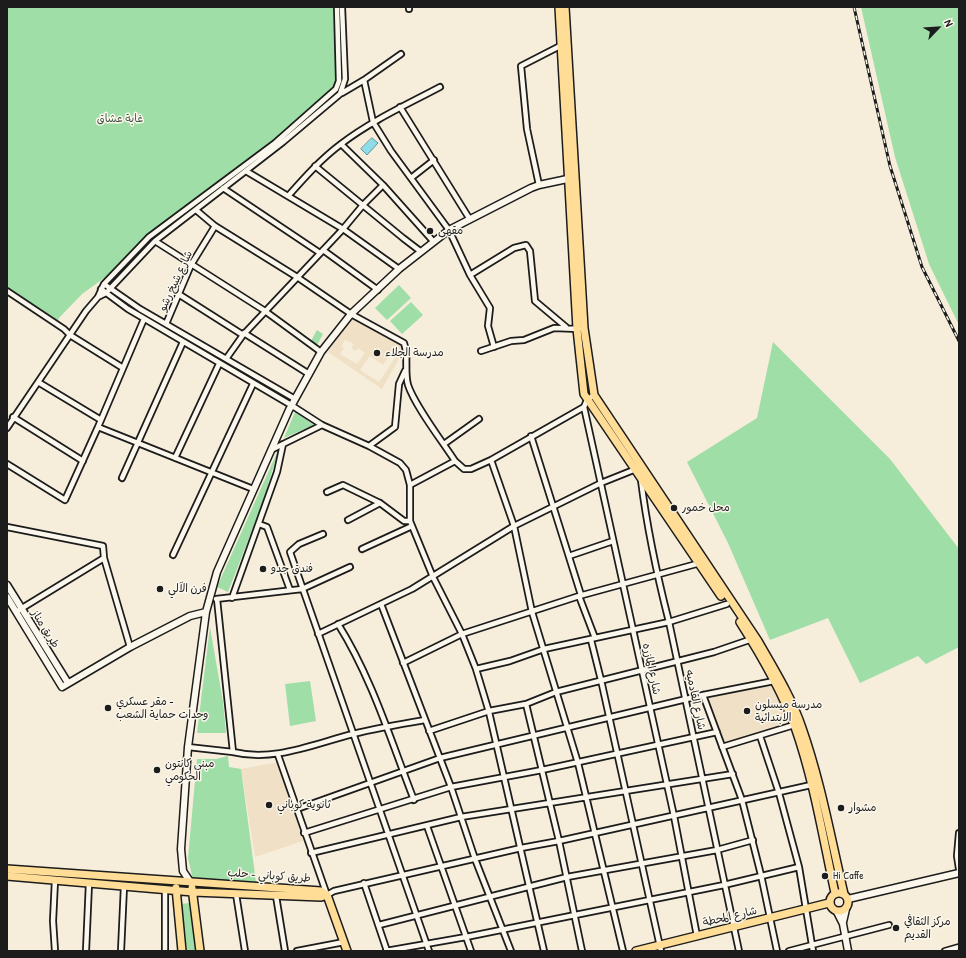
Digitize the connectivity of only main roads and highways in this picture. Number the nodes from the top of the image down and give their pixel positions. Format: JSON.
{"nodes":[{"id":1,"x":559,"y":7,"type":"edge"},
{"id":2,"x":565,"y":7,"type":"edge"},
{"id":3,"x":572,"y":178,"type":"junction"},
{"id":4,"x":591,"y":397,"type":"junction"},
{"id":5,"x":643,"y":475,"type":"junction"},
{"id":6,"x":701,"y":563,"type":"junction"},
{"id":7,"x":7,"y":585,"type":"edge"},
{"id":8,"x":7,"y":597,"type":"edge"},
{"id":9,"x":18,"y":610,"type":"junction"},
{"id":10,"x":206,"y":612,"type":"junction"},
{"id":11,"x":7,"y":869,"type":"edge"},
{"id":12,"x":183,"y":872,"type":"junction"},
{"id":13,"x":959,"y":873,"type":"edge"},
{"id":14,"x":7,"y":876,"type":"edge"},
{"id":15,"x":176,"y":882,"type":"junction"},
{"id":16,"x":191,"y":883,"type":"junction"},
{"id":17,"x":175,"y":891,"type":"junction"},
{"id":18,"x":193,"y":892,"type":"junction"},
{"id":19,"x":835,"y":893,"type":"junction"},
{"id":20,"x":327,"y":895,"type":"junction"},
{"id":21,"x":846,"y":897,"type":"junction"},
{"id":22,"x":829,"y":904,"type":"junction"},
{"id":23,"x":846,"y":909,"type":"junction"},
{"id":24,"x":837,"y":912,"type":"junction"},
{"id":25,"x":843,"y":924,"type":"junction"},
{"id":26,"x":660,"y":948,"type":"edge"},
{"id":27,"x":182,"y":951,"type":"edge"},
{"id":28,"x":200,"y":951,"type":"edge"},
{"id":29,"x":347,"y":951,"type":"edge"},
{"id":30,"x":636,"y":951,"type":"edge"},
{"id":31,"x":848,"y":951,"type":"edge"}],
"edges":[{"from":1,"to":3,"type":"main road"},
{"from":2,"to":3,"type":"main road"},
{"from":3,"to":4,"type":"main road"},
{"from":3,"to":10,"type":"main road"},
{"from":4,"to":5,"type":"main road"},
{"from":4,"to":5,"type":"main road"},
{"from":5,"to":6,"type":"main road"},
{"from":6,"to":19,"type":"main road"},
{"from":6,"to":21,"type":"main road"},
{"from":7,"to":9,"type":"main road","name":"طريق مناز"},
{"from":8,"to":9,"type":"main road","name":"طريق مناز"},
{"from":9,"to":10,"type":"main road","name":"طريق مناز"},
{"from":10,"to":12,"type":"main road"},
{"from":11,"to":15,"type":"main road","name":"طريق كوباني - حلب"},
{"from":12,"to":15,"type":"main road"},
{"from":12,"to":16,"type":"main road"},
{"from":13,"to":21,"type":"main road"},
{"from":14,"to":17,"type":"main road","name":"طريق كوباني - حلب"},
{"from":15,"to":16,"type":"main road","name":"طريق كوباني - حلب"},
{"from":15,"to":17,"type":"main road"},
{"from":16,"to":18,"type":"main road"},
{"from":16,"to":20,"type":"main road","name":"طريق كوباني - حلب"},
{"from":17,"to":18,"type":"main road","name":"طريق كوباني - حلب"},
{"from":17,"to":27,"type":"main road"},
{"from":18,"to":20,"type":"main road","name":"طريق كوباني - حلب"},
{"from":18,"to":28,"type":"main road"},
{"from":19,"to":21,"type":"main road"},
{"from":19,"to":22,"type":"main road"},
{"from":20,"to":29,"type":"main road"},
{"from":21,"to":23,"type":"main road"},
{"from":22,"to":24,"type":"main road"},
{"from":22,"to":26,"type":"main road","name":"شارع المحطة"},
{"from":23,"to":24,"type":"main road"},
{"from":23,"to":25,"type":"main road"},
{"from":24,"to":25,"type":"main road"},
{"from":25,"to":31,"type":"main road"},
{"from":26,"to":30,"type":"main road","name":"شارع المحطة"}]}
